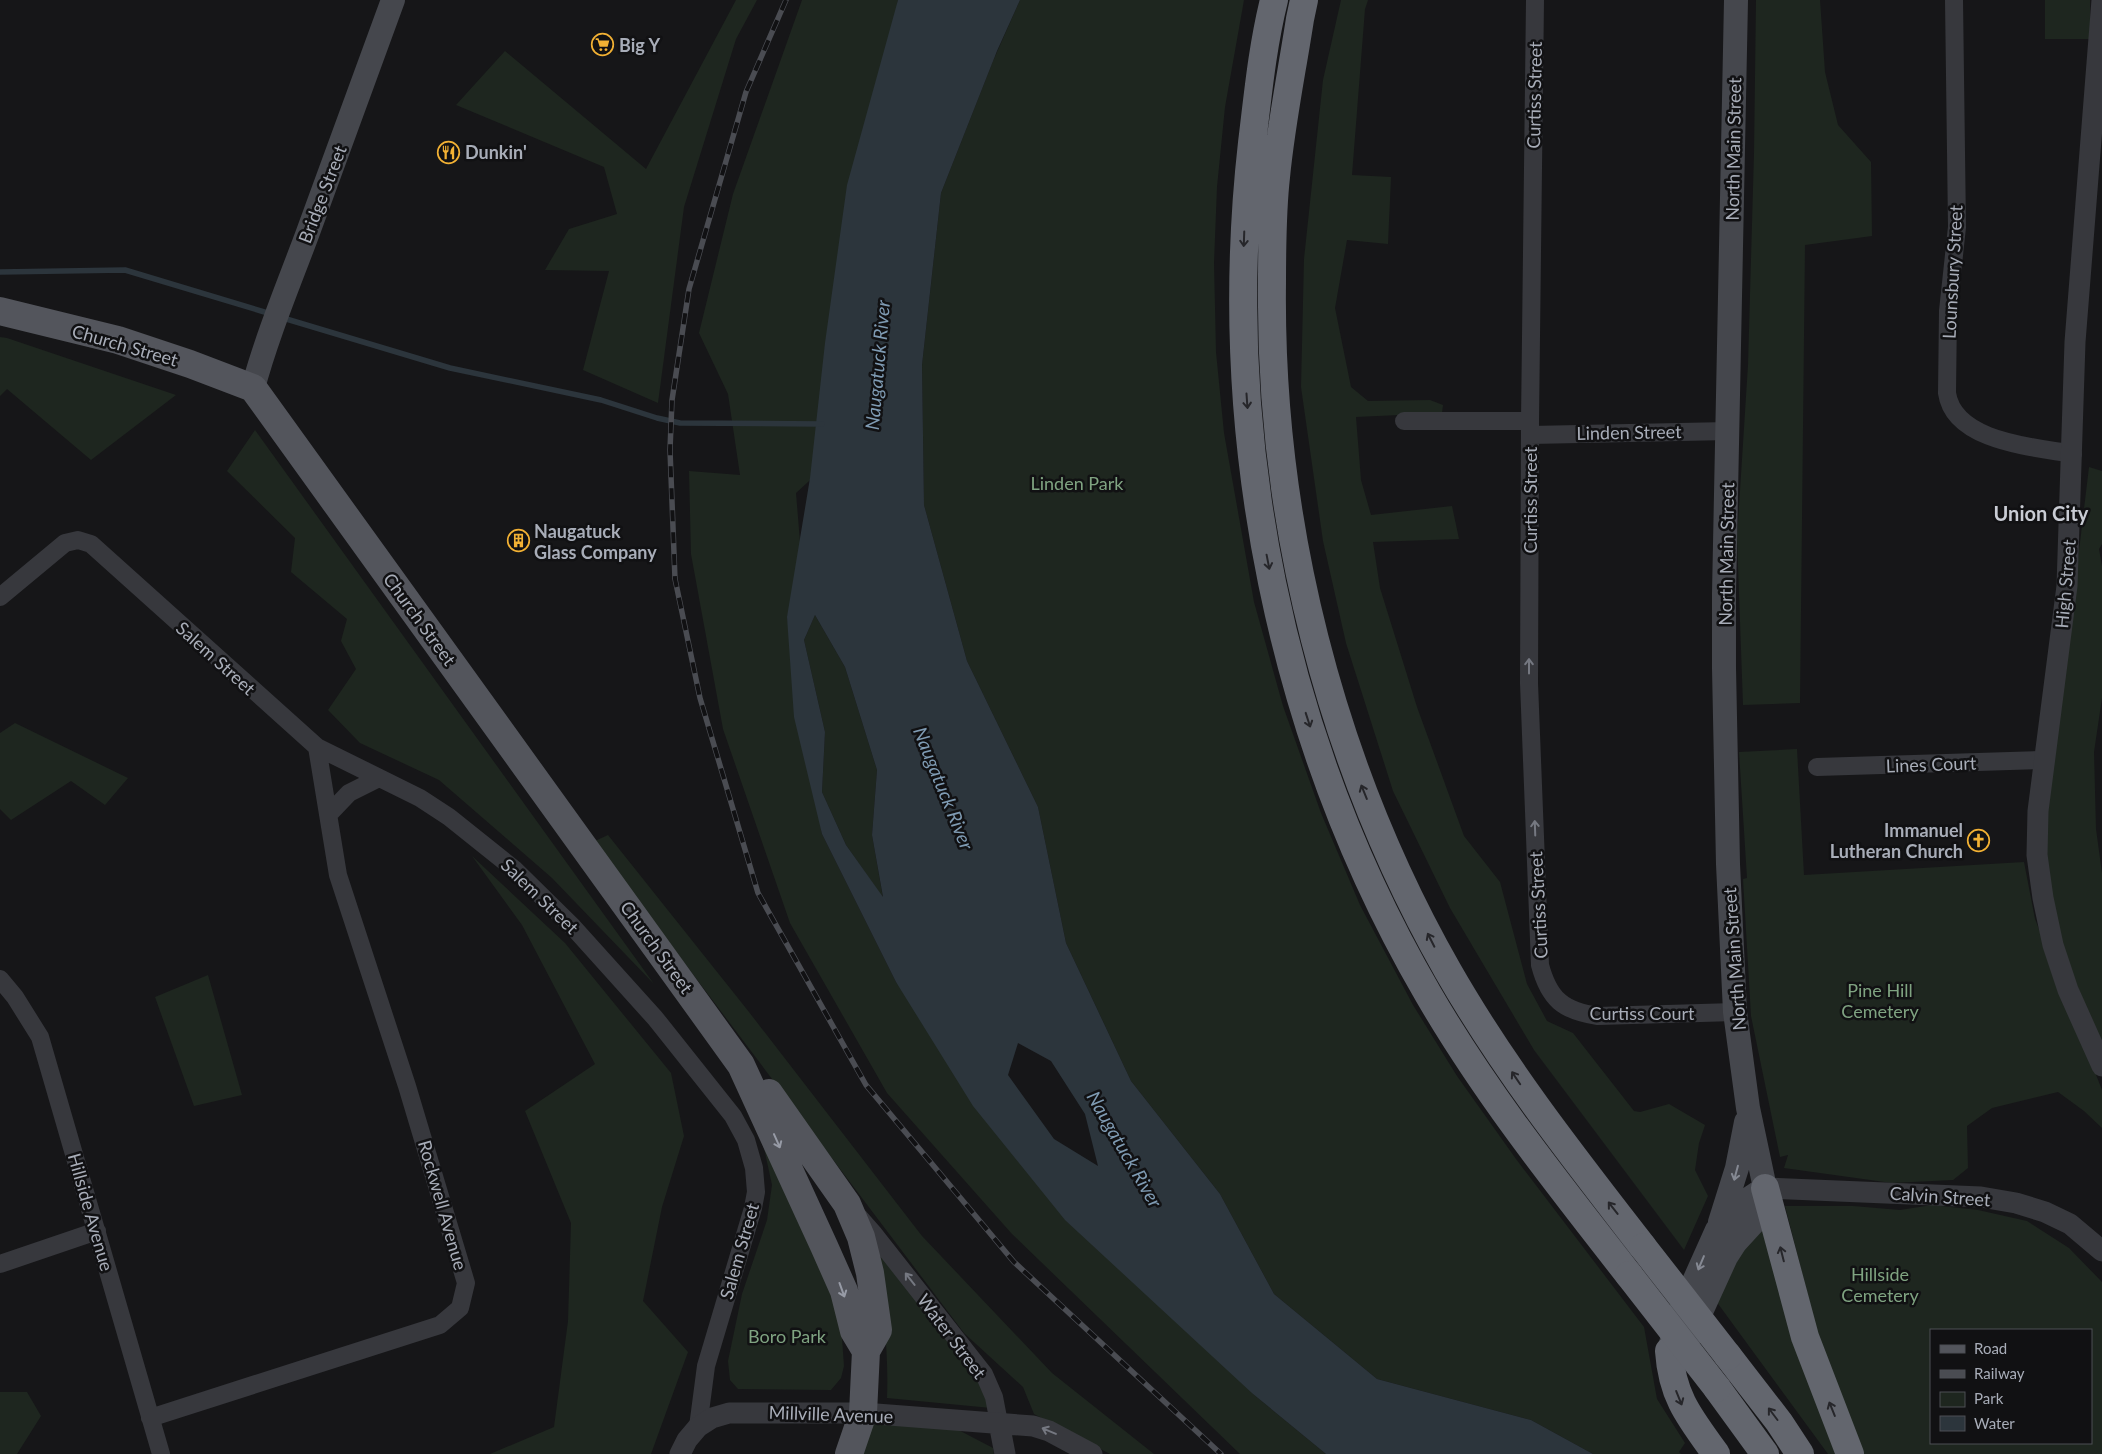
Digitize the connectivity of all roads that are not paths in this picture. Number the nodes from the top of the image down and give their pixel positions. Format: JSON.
{"nodes":[{"id":1,"x":393,"y":0,"type":"edge"},
{"id":2,"x":1260,"y":0,"type":"edge"},
{"id":3,"x":1274,"y":0,"type":"edge"},
{"id":4,"x":1304,"y":0,"type":"edge"},
{"id":5,"x":1320,"y":0,"type":"edge"},
{"id":6,"x":1535,"y":0,"type":"edge"},
{"id":7,"x":1736,"y":0,"type":"edge"},
{"id":8,"x":1954,"y":0,"type":"edge"},
{"id":9,"x":2102,"y":0,"type":"edge"},
{"id":10,"x":1276,"y":177,"type":"junction"},
{"id":11,"x":1245,"y":202,"type":"junction"},
{"id":12,"x":0,"y":310,"type":"edge"},
{"id":13,"x":253,"y":388,"type":"junction"},
{"id":14,"x":1404,"y":421,"type":"dead end"},
{"id":15,"x":1530,"y":428,"type":"junction"},
{"id":16,"x":1729,"y":430,"type":"junction"},
{"id":17,"x":2073,"y":454,"type":"junction"},
{"id":18,"x":0,"y":597,"type":"edge"},
{"id":19,"x":317,"y":747,"type":"junction"},
{"id":20,"x":2044,"y":760,"type":"junction"},
{"id":21,"x":1817,"y":767,"type":"dead end"},
{"id":22,"x":379,"y":778,"type":"junction"},
{"id":23,"x":328,"y":815,"type":"junction"},
{"id":24,"x":0,"y":979,"type":"edge"},
{"id":25,"x":1554,"y":996,"type":"joint"},
{"id":26,"x":1735,"y":1012,"type":"junction"},
{"id":27,"x":741,"y":1065,"type":"junction"},
{"id":28,"x":2102,"y":1066,"type":"edge"},
{"id":29,"x":1748,"y":1108,"type":"junction"},
{"id":30,"x":1765,"y":1188,"type":"junction"},
{"id":31,"x":847,"y":1204,"type":"junction"},
{"id":32,"x":1717,"y":1230,"type":"junction"},
{"id":33,"x":97,"y":1231,"type":"junction"},
{"id":34,"x":2102,"y":1251,"type":"edge"},
{"id":35,"x":0,"y":1264,"type":"edge"},
{"id":36,"x":866,"y":1351,"type":"junction"},
{"id":37,"x":1669,"y":1351,"type":"junction"},
{"id":38,"x":863,"y":1413,"type":"junction"},
{"id":39,"x":150,"y":1418,"type":"junction"},
{"id":40,"x":999,"y":1422,"type":"junction"},
{"id":41,"x":698,"y":1427,"type":"junction"},
{"id":42,"x":161,"y":1454,"type":"edge"},
{"id":43,"x":680,"y":1454,"type":"edge"},
{"id":44,"x":849,"y":1454,"type":"edge"},
{"id":45,"x":1005,"y":1454,"type":"edge"},
{"id":46,"x":1092,"y":1454,"type":"edge"},
{"id":47,"x":1716,"y":1454,"type":"edge"},
{"id":48,"x":1765,"y":1454,"type":"edge"},
{"id":49,"x":1800,"y":1454,"type":"edge"},
{"id":50,"x":1850,"y":1454,"type":"edge"}],
"edges":[{"from":1,"to":13,"type":"main road","name":"Bridge Street"},
{"from":2,"to":11,"type":"highway"},
{"from":3,"to":11,"type":"highway"},
{"from":4,"to":10,"type":"highway"},
{"from":5,"to":10,"type":"highway"},
{"from":6,"to":15,"type":"street","name":"Curtiss Street"},
{"from":7,"to":16,"type":"main road","name":"North Main Street"},
{"from":8,"to":17,"type":"street","name":"Lounsbury Street"},
{"from":9,"to":17,"type":"street","name":"High Street"},
{"from":49,"to":10,"type":"highway","one_way":true,"bridge":true},
{"from":11,"to":48,"type":"highway","one_way":true,"bridge":true},
{"from":12,"to":13,"type":"main road","name":"Church Street"},
{"from":13,"to":27,"type":"main road","name":"Church Street"},
{"from":14,"to":15,"type":"street","name":"Linden Street"},
{"from":15,"to":16,"type":"street","name":"Linden Street"},
{"from":25,"to":15,"type":"street","name":"Curtiss Street","one_way":true},
{"from":16,"to":26,"type":"main road","name":"North Main Street"},
{"from":17,"to":20,"type":"street","name":"High Street"},
{"from":18,"to":19,"type":"street","name":"Salem Street"},
{"from":19,"to":22,"type":"street","name":"Salem Street"},
{"from":19,"to":23,"type":"street","name":"Rockwell Avenue"},
{"from":20,"to":21,"type":"street","name":"Lines Court"},
{"from":20,"to":28,"type":"street","name":"High Street"},
{"from":22,"to":23,"type":"street"},
{"from":22,"to":41,"type":"street","name":"Salem Street"},
{"from":23,"to":39,"type":"street","name":"Rockwell Avenue"},
{"from":24,"to":33,"type":"street","name":"Hillside Avenue"},
{"from":25,"to":26,"type":"street","name":"Curtiss Court"},
{"from":26,"to":29,"type":"main road","name":"North Main Street"},
{"from":27,"to":31,"type":"main road","name":"Church Street"},
{"from":27,"to":36,"type":"main road","name":"Church Street","one_way":true},
{"from":29,"to":30,"type":"main road","name":"North Main Street"},
{"from":29,"to":32,"type":"main road","name":"North Main Street","one_way":true},
{"from":30,"to":32,"type":"main road"},
{"from":30,"to":34,"type":"street","name":"Calvin Street"},
{"from":30,"to":37,"type":"main road"},
{"from":50,"to":30,"type":"highway","one_way":true},
{"from":31,"to":36,"type":"main road","name":"Church Street"},
{"from":40,"to":31,"type":"street","name":"Water Street","one_way":true},
{"from":32,"to":37,"type":"main road","one_way":true},
{"from":33,"to":35,"type":"street"},
{"from":33,"to":39,"type":"street","name":"Hillside Avenue"},
{"from":36,"to":38,"type":"main road","name":"Church Street"},
{"from":37,"to":47,"type":"highway","one_way":true},
{"from":38,"to":40,"type":"street","name":"Millville Avenue"},
{"from":38,"to":41,"type":"street","name":"Millville Avenue"},
{"from":38,"to":44,"type":"main road","name":"Church Street"},
{"from":39,"to":42,"type":"street","name":"Hillside Avenue"},
{"from":40,"to":45,"type":"street"},
{"from":46,"to":40,"type":"street","one_way":true},
{"from":41,"to":43,"type":"street","name":"Millville Avenue"}]}
